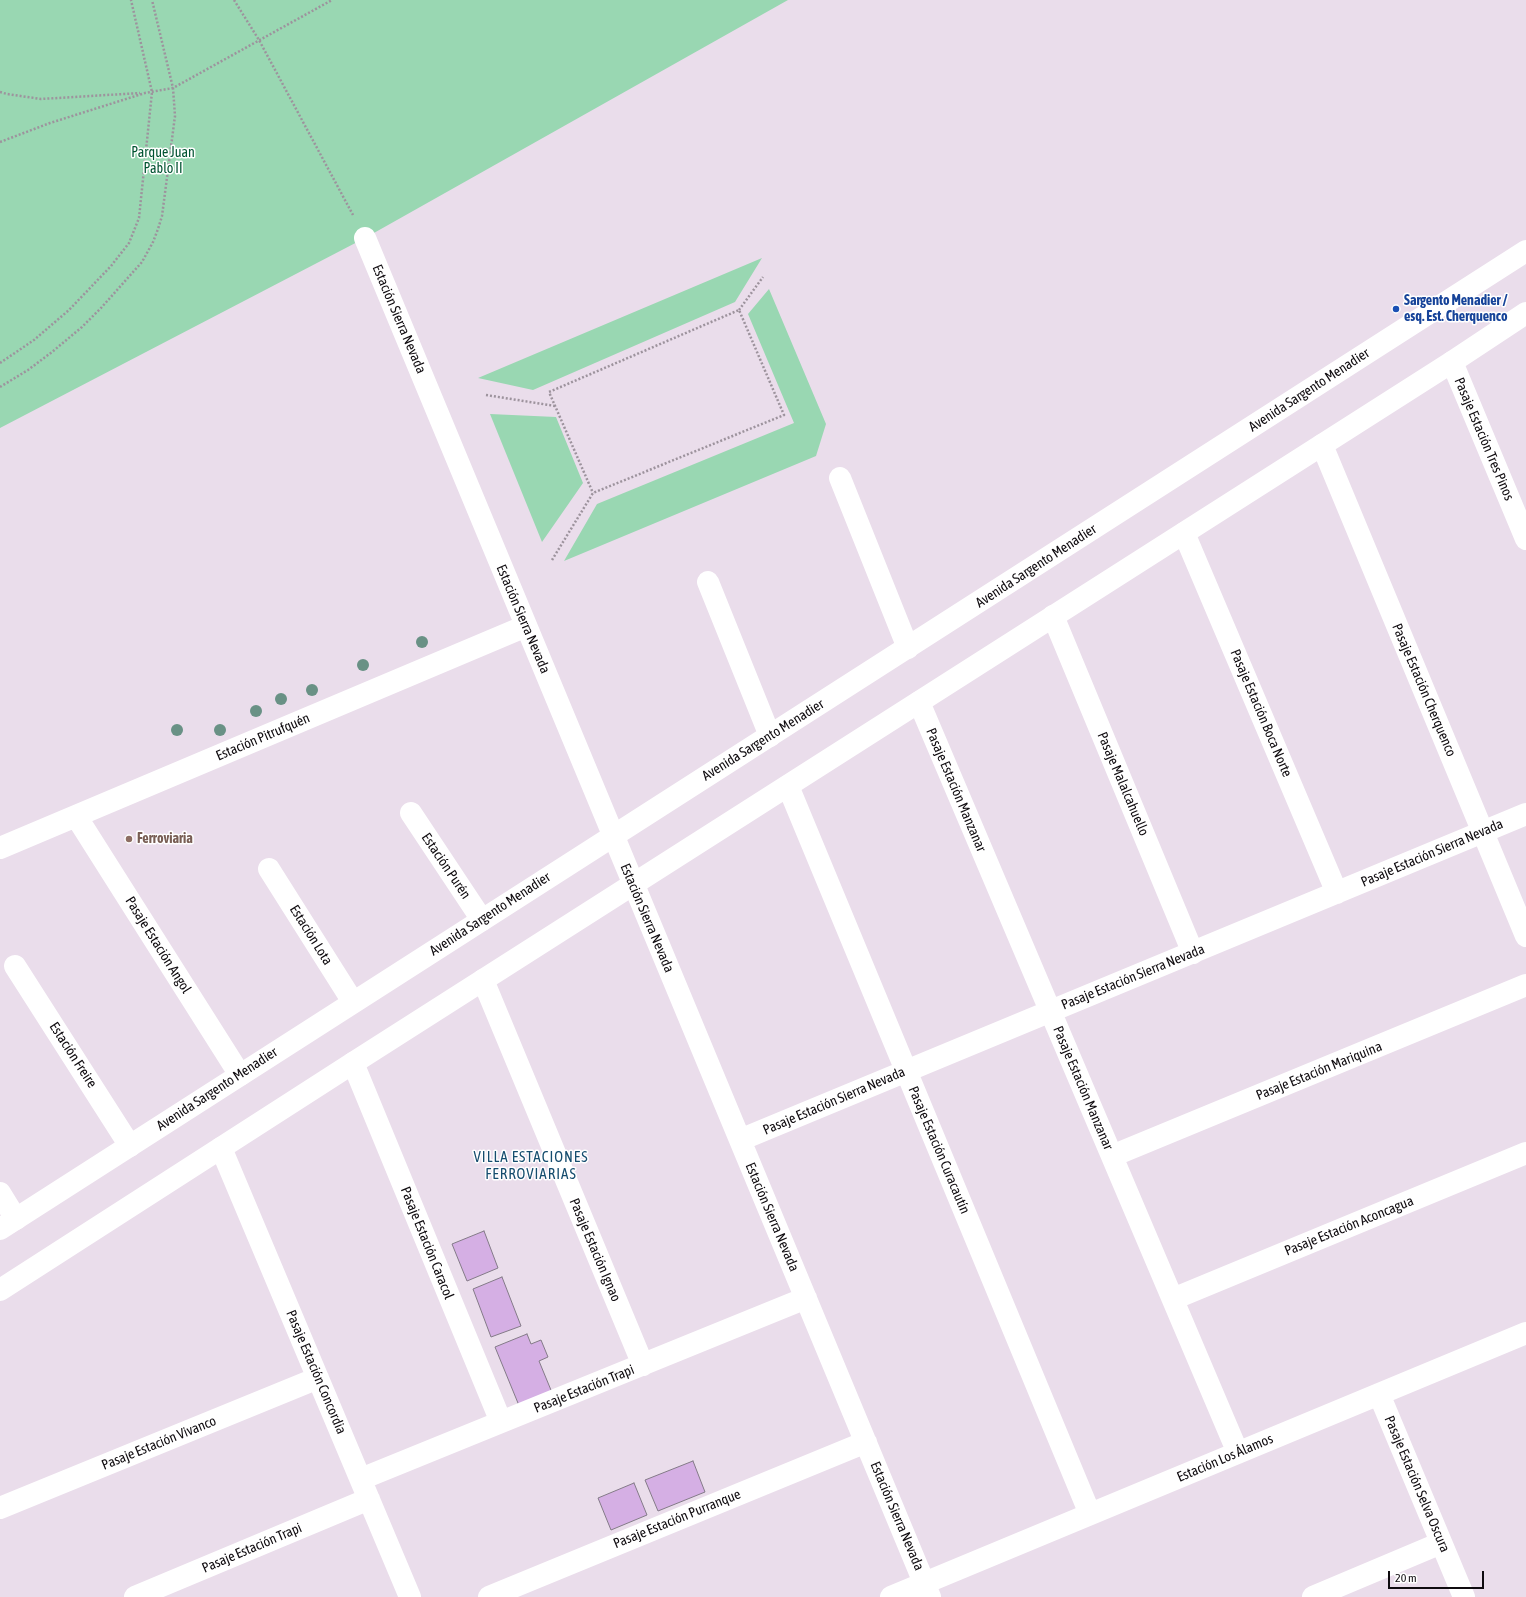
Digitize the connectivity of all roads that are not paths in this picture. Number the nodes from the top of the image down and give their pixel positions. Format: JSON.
{"nodes":[{"id":1,"x":365,"y":238,"type":"road end"},
{"id":2,"x":1526,"y":251,"type":"edge"},
{"id":3,"x":1526,"y":313,"type":"edge"},
{"id":4,"x":1452,"y":362,"type":"junction"},
{"id":5,"x":1322,"y":445,"type":"junction"},
{"id":6,"x":840,"y":478,"type":"dead end"},
{"id":7,"x":1184,"y":533,"type":"junction"},
{"id":8,"x":1526,"y":539,"type":"edge"},
{"id":9,"x":708,"y":582,"type":"dead end"},
{"id":10,"x":1054,"y":616,"type":"junction"},
{"id":11,"x":526,"y":626,"type":"junction"},
{"id":12,"x":908,"y":648,"type":"junction"},
{"id":13,"x":919,"y":702,"type":"junction"},
{"id":14,"x":770,"y":736,"type":"junction"},
{"id":15,"x":788,"y":786,"type":"junction"},
{"id":16,"x":411,"y":813,"type":"dead end"},
{"id":17,"x":1526,"y":814,"type":"edge"},
{"id":18,"x":76,"y":816,"type":"junction"},
{"id":19,"x":1483,"y":832,"type":"junction"},
{"id":20,"x":613,"y":835,"type":"junction"},
{"id":21,"x":0,"y":848,"type":"edge"},
{"id":22,"x":269,"y":869,"type":"dead end"},
{"id":23,"x":633,"y":884,"type":"junction"},
{"id":24,"x":1337,"y":893,"type":"junction"},
{"id":25,"x":482,"y":920,"type":"junction"},
{"id":26,"x":1526,"y":936,"type":"edge"},
{"id":27,"x":1193,"y":953,"type":"junction"},
{"id":28,"x":16,"y":966,"type":"dead end"},
{"id":29,"x":483,"y":980,"type":"junction"},
{"id":30,"x":1526,"y":985,"type":"edge"},
{"id":31,"x":353,"y":1002,"type":"junction"},
{"id":32,"x":1050,"y":1011,"type":"junction"},
{"id":33,"x":353,"y":1063,"type":"junction"},
{"id":34,"x":906,"y":1071,"type":"junction"},
{"id":35,"x":240,"y":1075,"type":"junction"},
{"id":36,"x":740,"y":1140,"type":"junction"},
{"id":37,"x":130,"y":1146,"type":"junction"},
{"id":38,"x":221,"y":1148,"type":"junction"},
{"id":39,"x":1526,"y":1153,"type":"edge"},
{"id":40,"x":1112,"y":1156,"type":"junction"},
{"id":41,"x":0,"y":1194,"type":"edge"},
{"id":42,"x":8,"y":1224,"type":"edge"},
{"id":43,"x":0,"y":1290,"type":"edge"},
{"id":44,"x":806,"y":1298,"type":"junction"},
{"id":45,"x":1173,"y":1299,"type":"junction"},
{"id":46,"x":1525,"y":1336,"type":"edge"},
{"id":47,"x":643,"y":1365,"type":"junction"},
{"id":48,"x":318,"y":1378,"type":"junction"},
{"id":49,"x":1379,"y":1394,"type":"junction"},
{"id":50,"x":501,"y":1422,"type":"junction"},
{"id":51,"x":866,"y":1442,"type":"junction"},
{"id":52,"x":1238,"y":1452,"type":"junction"},
{"id":53,"x":361,"y":1479,"type":"junction"},
{"id":54,"x":369,"y":1499,"type":"junction"},
{"id":55,"x":0,"y":1508,"type":"edge"},
{"id":56,"x":1090,"y":1514,"type":"junction"},
{"id":57,"x":1441,"y":1543,"type":"junction"},
{"id":58,"x":927,"y":1590,"type":"edge"},
{"id":59,"x":135,"y":1597,"type":"edge"},
{"id":60,"x":410,"y":1597,"type":"edge"},
{"id":61,"x":489,"y":1597,"type":"edge"},
{"id":62,"x":890,"y":1597,"type":"edge"},
{"id":63,"x":1313,"y":1597,"type":"edge"},
{"id":64,"x":1464,"y":1597,"type":"edge"}],
"edges":[{"from":1,"to":11,"type":"street","name":"Estación Sierra Nevada"},
{"from":2,"to":12,"type":"street","name":"Avenida Sargento Menadier"},
{"from":3,"to":4,"type":"street"},
{"from":4,"to":5,"type":"street"},
{"from":4,"to":8,"type":"street","name":"Pasaje Estación Tres Pinos"},
{"from":5,"to":7,"type":"street"},
{"from":5,"to":19,"type":"street","name":"Pasaje Estación Cherquenco"},
{"from":6,"to":12,"type":"street"},
{"from":7,"to":10,"type":"street"},
{"from":7,"to":24,"type":"street","name":"Pasaje Estación Boca Norte"},
{"from":9,"to":14,"type":"street"},
{"from":10,"to":13,"type":"street"},
{"from":10,"to":27,"type":"street","name":"Pasaje Malalcahuello"},
{"from":11,"to":18,"type":"street","name":"Estación Pitrufquén"},
{"from":11,"to":20,"type":"street","name":"Estación Sierra Nevada"},
{"from":12,"to":14,"type":"street","name":"Avenida Sargento Menadier"},
{"from":13,"to":15,"type":"street"},
{"from":13,"to":32,"type":"street","name":"Pasaje Estación Manzanar"},
{"from":14,"to":20,"type":"street","name":"Avenida Sargento Menadier"},
{"from":15,"to":23,"type":"street"},
{"from":15,"to":34,"type":"street","name":"Pasaje Estación Curacautín"},
{"from":16,"to":25,"type":"street","name":"Estación Purén"},
{"from":17,"to":19,"type":"street","name":"Pasaje Estación Sierra Nevada"},
{"from":18,"to":21,"type":"street","name":"Estación Pitrufquén"},
{"from":18,"to":35,"type":"street","name":"Pasaje Estación Angol"},
{"from":19,"to":24,"type":"street","name":"Pasaje Estación Sierra Nevada"},
{"from":19,"to":26,"type":"street","name":"Pasaje Estación Cherquenco"},
{"from":20,"to":23,"type":"street","name":"Estación Sierra Nevada"},
{"from":20,"to":25,"type":"street","name":"Avenida Sargento Menadier"},
{"from":22,"to":31,"type":"street","name":"Estación Lota"},
{"from":23,"to":29,"type":"street"},
{"from":23,"to":36,"type":"street","name":"Estación Sierra Nevada"},
{"from":24,"to":27,"type":"street","name":"Pasaje Estación Sierra Nevada"},
{"from":25,"to":31,"type":"street","name":"Avenida Sargento Menadier"},
{"from":27,"to":32,"type":"street","name":"Pasaje Estación Sierra Nevada"},
{"from":28,"to":37,"type":"street","name":"Estación Freire"},
{"from":29,"to":33,"type":"street"},
{"from":29,"to":47,"type":"street","name":"Pasaje Estación Ignao"},
{"from":30,"to":40,"type":"street","name":"Pasaje Estación Mariquina"},
{"from":31,"to":35,"type":"street","name":"Avenida Sargento Menadier"},
{"from":32,"to":34,"type":"street","name":"Pasaje Estación Sierra Nevada"},
{"from":32,"to":40,"type":"street","name":"Pasaje Estación Manzanar"},
{"from":33,"to":38,"type":"street"},
{"from":33,"to":50,"type":"street","name":"Pasaje Estación Caracol"},
{"from":34,"to":36,"type":"street","name":"Pasaje Estación Sierra Nevada"},
{"from":34,"to":56,"type":"street","name":"Pasaje Estación Curacautín"},
{"from":35,"to":37,"type":"street","name":"Avenida Sargento Menadier"},
{"from":36,"to":44,"type":"street","name":"Estación Sierra Nevada"},
{"from":37,"to":42,"type":"street","name":"Avenida Sargento Menadier"},
{"from":38,"to":43,"type":"street"},
{"from":38,"to":48,"type":"street","name":"Pasaje Estación Concordia"},
{"from":39,"to":45,"type":"street","name":"Pasaje Estación Aconcagua"},
{"from":40,"to":45,"type":"street","name":"Pasaje Estación Manzanar"},
{"from":41,"to":42,"type":"street"},
{"from":44,"to":47,"type":"street","name":"Pasaje Estación Trapi"},
{"from":44,"to":51,"type":"street","name":"Estación Sierra Nevada"},
{"from":45,"to":52,"type":"street","name":"Pasaje Estación Manzanar"},
{"from":46,"to":49,"type":"street","name":"Estación Los Álamos"},
{"from":47,"to":50,"type":"street","name":"Pasaje Estación Trapi"},
{"from":48,"to":53,"type":"street","name":"Pasaje Estación Concordia"},
{"from":48,"to":55,"type":"street","name":"Pasaje Estación Vivanco"},
{"from":49,"to":52,"type":"street","name":"Estación Los Álamos"},
{"from":49,"to":57,"type":"street","name":"Pasaje Estación Selva Oscura"},
{"from":50,"to":53,"type":"street","name":"Pasaje Estación Trapi"},
{"from":51,"to":58,"type":"street","name":"Estación Sierra Nevada"},
{"from":51,"to":61,"type":"street","name":"Pasaje Estación Purranque"},
{"from":52,"to":56,"type":"street","name":"Estación Los Álamos"},
{"from":53,"to":54,"type":"street","name":"Pasaje Estación Concordia"},
{"from":54,"to":59,"type":"street","name":"Pasaje Estación Trapi"},
{"from":54,"to":60,"type":"street","name":"Pasaje Estación Concordia"},
{"from":56,"to":58,"type":"street","name":"Estación Los Álamos"},
{"from":57,"to":63,"type":"street"},
{"from":57,"to":64,"type":"street","name":"Pasaje Estación Selva Oscura"},
{"from":58,"to":62,"type":"street","name":"Estación Los Álamos"}]}
